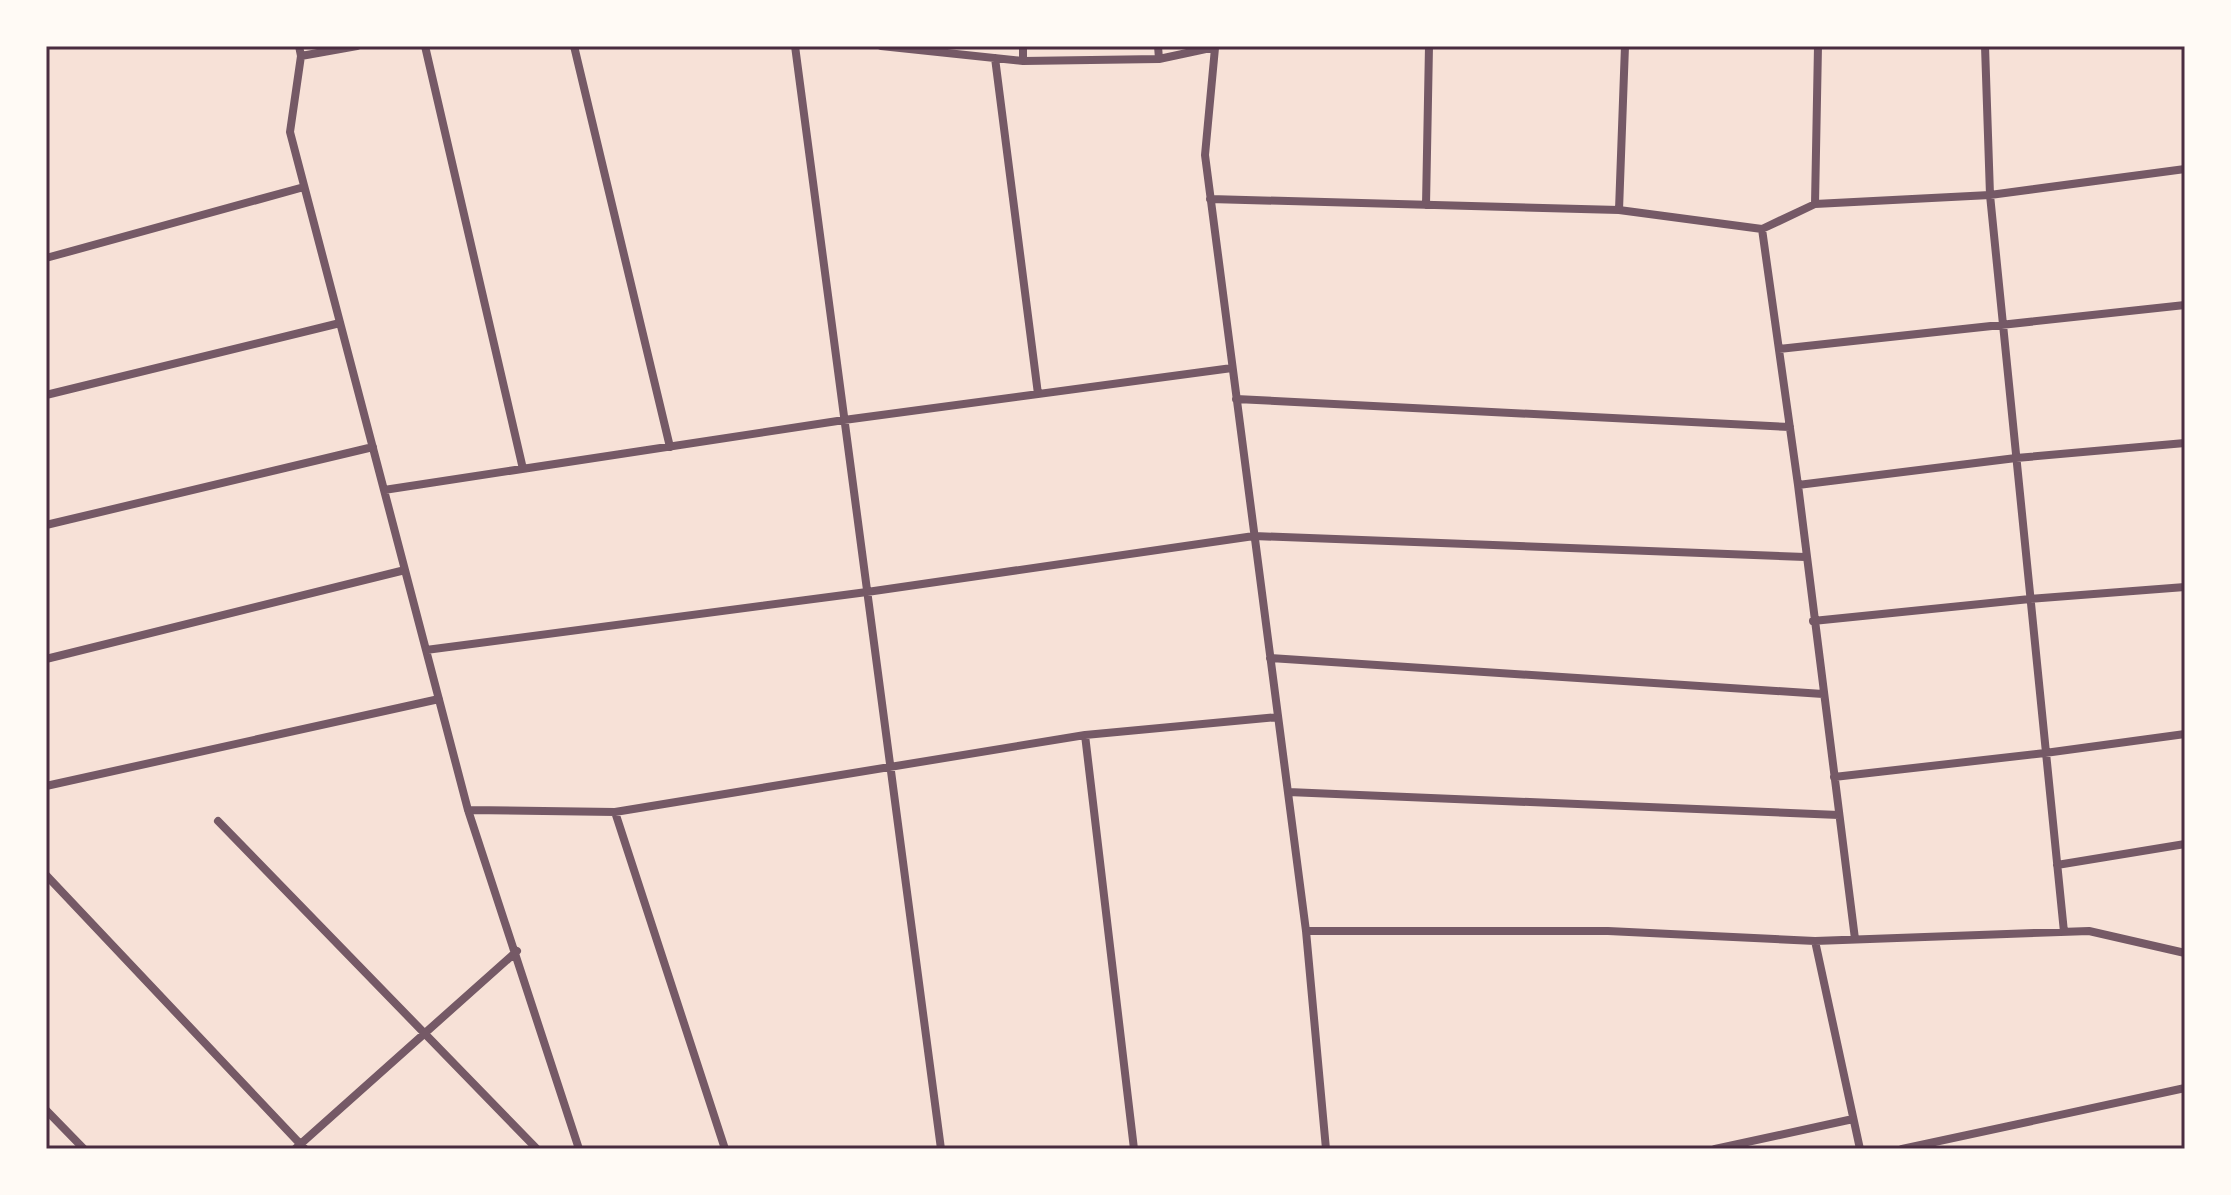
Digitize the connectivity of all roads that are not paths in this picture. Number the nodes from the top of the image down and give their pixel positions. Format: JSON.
{"nodes":[{"id":1,"x":357,"y":46,"type":"edge"},
{"id":2,"x":425,"y":46,"type":"edge"},
{"id":3,"x":574,"y":46,"type":"edge"},
{"id":4,"x":795,"y":46,"type":"edge"},
{"id":5,"x":881,"y":46,"type":"edge"},
{"id":6,"x":1023,"y":46,"type":"edge"},
{"id":7,"x":1158,"y":46,"type":"edge"},
{"id":8,"x":1429,"y":46,"type":"edge"},
{"id":9,"x":1625,"y":46,"type":"edge"},
{"id":10,"x":1818,"y":46,"type":"edge"},
{"id":11,"x":1985,"y":46,"type":"edge"},
{"id":12,"x":1215,"y":47,"type":"edge"},
{"id":13,"x":300,"y":51,"type":"edge"},
{"id":14,"x":995,"y":58,"type":"junction"},
{"id":15,"x":1159,"y":59,"type":"junction"},
{"id":16,"x":1023,"y":61,"type":"junction"},
{"id":17,"x":2185,"y":169,"type":"edge"},
{"id":18,"x":304,"y":187,"type":"junction"},
{"id":19,"x":1990,"y":195,"type":"junction"},
{"id":20,"x":1210,"y":199,"type":"junction"},
{"id":21,"x":1815,"y":204,"type":"junction"},
{"id":22,"x":1426,"y":205,"type":"junction"},
{"id":23,"x":1619,"y":210,"type":"junction"},
{"id":24,"x":1762,"y":229,"type":"junction"},
{"id":25,"x":46,"y":258,"type":"edge"},
{"id":26,"x":2185,"y":305,"type":"edge"},
{"id":27,"x":340,"y":323,"type":"junction"},
{"id":28,"x":2003,"y":323,"type":"junction"},
{"id":29,"x":1779,"y":349,"type":"junction"},
{"id":30,"x":1232,"y":368,"type":"junction"},
{"id":31,"x":1038,"y":394,"type":"junction"},
{"id":32,"x":46,"y":395,"type":"edge"},
{"id":33,"x":1236,"y":399,"type":"junction"},
{"id":34,"x":844,"y":420,"type":"junction"},
{"id":35,"x":1790,"y":427,"type":"junction"},
{"id":36,"x":2185,"y":443,"type":"edge"},
{"id":37,"x":373,"y":447,"type":"junction"},
{"id":38,"x":670,"y":447,"type":"junction"},
{"id":39,"x":2016,"y":458,"type":"junction"},
{"id":40,"x":523,"y":469,"type":"junction"},
{"id":41,"x":1798,"y":485,"type":"junction"},
{"id":42,"x":384,"y":490,"type":"junction"},
{"id":43,"x":46,"y":525,"type":"edge"},
{"id":44,"x":1254,"y":536,"type":"junction"},
{"id":45,"x":1805,"y":557,"type":"junction"},
{"id":46,"x":405,"y":570,"type":"junction"},
{"id":47,"x":2185,"y":587,"type":"edge"},
{"id":48,"x":867,"y":592,"type":"junction"},
{"id":49,"x":2030,"y":599,"type":"junction"},
{"id":50,"x":1813,"y":621,"type":"junction"},
{"id":51,"x":426,"y":650,"type":"junction"},
{"id":52,"x":1270,"y":658,"type":"junction"},
{"id":53,"x":46,"y":659,"type":"edge"},
{"id":54,"x":1823,"y":694,"type":"junction"},
{"id":55,"x":439,"y":699,"type":"junction"},
{"id":56,"x":1278,"y":717,"type":"junction"},
{"id":57,"x":2185,"y":734,"type":"edge"},
{"id":58,"x":1085,"y":735,"type":"junction"},
{"id":59,"x":2045,"y":753,"type":"junction"},
{"id":60,"x":890,"y":768,"type":"junction"},
{"id":61,"x":1834,"y":777,"type":"junction"},
{"id":62,"x":46,"y":786,"type":"edge"},
{"id":63,"x":1288,"y":792,"type":"junction"},
{"id":64,"x":468,"y":810,"type":"junction"},
{"id":65,"x":615,"y":812,"type":"junction"},
{"id":66,"x":1839,"y":815,"type":"junction"},
{"id":67,"x":218,"y":821,"type":"dead end"},
{"id":68,"x":2185,"y":844,"type":"edge"},
{"id":69,"x":2057,"y":865,"type":"junction"},
{"id":70,"x":46,"y":875,"type":"edge"},
{"id":71,"x":1306,"y":931,"type":"junction"},
{"id":72,"x":2064,"y":932,"type":"junction"},
{"id":73,"x":1855,"y":939,"type":"junction"},
{"id":74,"x":1815,"y":941,"type":"junction"},
{"id":75,"x":517,"y":951,"type":"junction"},
{"id":76,"x":2185,"y":953,"type":"edge"},
{"id":77,"x":425,"y":1032,"type":"junction"},
{"id":78,"x":2185,"y":1088,"type":"edge"},
{"id":79,"x":46,"y":1110,"type":"edge"},
{"id":80,"x":1853,"y":1119,"type":"junction"},
{"id":81,"x":300,"y":1147,"type":"edge"},
{"id":82,"x":84,"y":1149,"type":"edge"},
{"id":83,"x":537,"y":1149,"type":"edge"},
{"id":84,"x":579,"y":1149,"type":"edge"},
{"id":85,"x":725,"y":1149,"type":"edge"},
{"id":86,"x":941,"y":1149,"type":"edge"},
{"id":87,"x":1134,"y":1149,"type":"edge"},
{"id":88,"x":1326,"y":1149,"type":"edge"},
{"id":89,"x":1715,"y":1149,"type":"edge"},
{"id":90,"x":1860,"y":1149,"type":"edge"},
{"id":91,"x":1902,"y":1149,"type":"edge"}],
"edges":[{"from":1,"to":13,"type":"street"},
{"from":2,"to":40,"type":"street"},
{"from":3,"to":38,"type":"street"},
{"from":4,"to":34,"type":"street"},
{"from":5,"to":14,"type":"street"},
{"from":6,"to":16,"type":"street"},
{"from":7,"to":15,"type":"street"},
{"from":8,"to":22,"type":"street"},
{"from":9,"to":23,"type":"street"},
{"from":10,"to":21,"type":"street"},
{"from":11,"to":19,"type":"street"},
{"from":12,"to":15,"type":"street"},
{"from":12,"to":20,"type":"street"},
{"from":13,"to":18,"type":"street"},
{"from":14,"to":16,"type":"street"},
{"from":14,"to":31,"type":"street"},
{"from":15,"to":16,"type":"street"},
{"from":17,"to":19,"type":"street"},
{"from":18,"to":25,"type":"street"},
{"from":18,"to":27,"type":"street"},
{"from":19,"to":21,"type":"street"},
{"from":19,"to":28,"type":"street"},
{"from":20,"to":22,"type":"street"},
{"from":20,"to":30,"type":"street"},
{"from":21,"to":24,"type":"street"},
{"from":22,"to":23,"type":"street"},
{"from":23,"to":24,"type":"street"},
{"from":24,"to":29,"type":"street"},
{"from":26,"to":28,"type":"street"},
{"from":27,"to":32,"type":"street"},
{"from":27,"to":37,"type":"street"},
{"from":28,"to":29,"type":"street"},
{"from":28,"to":39,"type":"street"},
{"from":29,"to":35,"type":"street"},
{"from":30,"to":31,"type":"street"},
{"from":30,"to":33,"type":"street"},
{"from":31,"to":34,"type":"street"},
{"from":33,"to":35,"type":"street"},
{"from":33,"to":44,"type":"street"},
{"from":34,"to":38,"type":"street"},
{"from":34,"to":48,"type":"street"},
{"from":35,"to":41,"type":"street"},
{"from":36,"to":39,"type":"street"},
{"from":37,"to":42,"type":"street"},
{"from":37,"to":43,"type":"street"},
{"from":38,"to":40,"type":"street"},
{"from":39,"to":41,"type":"street"},
{"from":39,"to":49,"type":"street"},
{"from":40,"to":42,"type":"street"},
{"from":41,"to":45,"type":"street"},
{"from":42,"to":46,"type":"street"},
{"from":44,"to":45,"type":"street"},
{"from":44,"to":48,"type":"street"},
{"from":44,"to":52,"type":"street"},
{"from":45,"to":50,"type":"street"},
{"from":46,"to":51,"type":"street"},
{"from":46,"to":53,"type":"street"},
{"from":47,"to":49,"type":"street"},
{"from":48,"to":51,"type":"street"},
{"from":48,"to":60,"type":"street"},
{"from":49,"to":50,"type":"street"},
{"from":49,"to":59,"type":"street"},
{"from":50,"to":54,"type":"street"},
{"from":51,"to":55,"type":"street"},
{"from":52,"to":54,"type":"street"},
{"from":52,"to":56,"type":"street"},
{"from":54,"to":61,"type":"street"},
{"from":55,"to":62,"type":"street"},
{"from":55,"to":64,"type":"street"},
{"from":56,"to":58,"type":"street"},
{"from":56,"to":63,"type":"street"},
{"from":57,"to":59,"type":"street"},
{"from":58,"to":60,"type":"street"},
{"from":58,"to":87,"type":"street"},
{"from":59,"to":61,"type":"street"},
{"from":59,"to":69,"type":"street"},
{"from":60,"to":65,"type":"street"},
{"from":60,"to":86,"type":"street"},
{"from":61,"to":66,"type":"street"},
{"from":63,"to":66,"type":"street"},
{"from":63,"to":71,"type":"street"},
{"from":64,"to":65,"type":"street"},
{"from":64,"to":75,"type":"street"},
{"from":65,"to":85,"type":"street"},
{"from":66,"to":73,"type":"street"},
{"from":67,"to":77,"type":"street"},
{"from":68,"to":69,"type":"street"},
{"from":69,"to":72,"type":"street"},
{"from":70,"to":81,"type":"street"},
{"from":71,"to":74,"type":"street"},
{"from":71,"to":88,"type":"street"},
{"from":72,"to":73,"type":"street"},
{"from":72,"to":76,"type":"street"},
{"from":73,"to":74,"type":"street"},
{"from":74,"to":80,"type":"street"},
{"from":75,"to":77,"type":"street"},
{"from":75,"to":84,"type":"street"},
{"from":77,"to":81,"type":"street"},
{"from":77,"to":83,"type":"street"},
{"from":78,"to":91,"type":"street"},
{"from":79,"to":82,"type":"street"},
{"from":80,"to":89,"type":"street"},
{"from":80,"to":90,"type":"street"}]}
